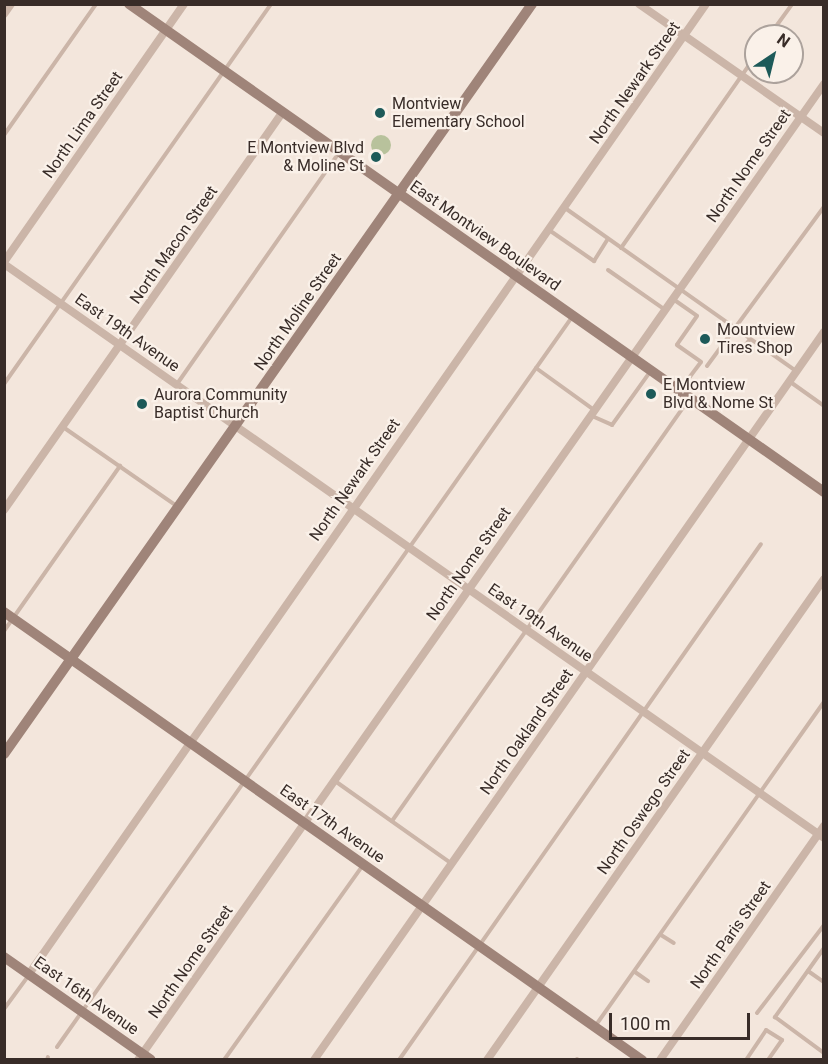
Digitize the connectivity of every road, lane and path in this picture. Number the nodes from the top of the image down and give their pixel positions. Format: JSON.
{"nodes":[{"id":1,"x":11,"y":4,"type":"edge"},
{"id":2,"x":96,"y":4,"type":"edge"},
{"id":3,"x":129,"y":4,"type":"edge"},
{"id":4,"x":184,"y":4,"type":"edge"},
{"id":5,"x":271,"y":4,"type":"edge"},
{"id":6,"x":532,"y":4,"type":"edge"},
{"id":7,"x":639,"y":4,"type":"edge"},
{"id":8,"x":706,"y":4,"type":"edge"},
{"id":9,"x":792,"y":4,"type":"edge"},
{"id":10,"x":4,"y":14,"type":"edge"},
{"id":11,"x":778,"y":24,"type":"edge"},
{"id":12,"x":165,"y":30,"type":"junction"},
{"id":13,"x":684,"y":36,"type":"junction"},
{"id":14,"x":224,"y":71,"type":"junction"},
{"id":15,"x":744,"y":72,"type":"edge"},
{"id":16,"x":741,"y":76,"type":"junction"},
{"id":17,"x":824,"y":84,"type":"edge"},
{"id":18,"x":283,"y":112,"type":"junction"},
{"id":19,"x":800,"y":117,"type":"junction"},
{"id":20,"x":824,"y":134,"type":"edge"},
{"id":21,"x":4,"y":135,"type":"edge"},
{"id":22,"x":340,"y":152,"type":"junction"},
{"id":23,"x":399,"y":194,"type":"junction"},
{"id":24,"x":824,"y":207,"type":"edge"},
{"id":25,"x":564,"y":208,"type":"junction"},
{"id":26,"x":548,"y":230,"type":"junction"},
{"id":27,"x":608,"y":239,"type":"junction"},
{"id":28,"x":621,"y":248,"type":"junction"},
{"id":29,"x":4,"y":263,"type":"edge"},
{"id":30,"x":608,"y":270,"type":"dead end"},
{"id":31,"x":516,"y":276,"type":"junction"},
{"id":32,"x":679,"y":289,"type":"junction"},
{"id":33,"x":672,"y":299,"type":"junction"},
{"id":34,"x":61,"y":304,"type":"junction"},
{"id":35,"x":665,"y":310,"type":"junction"},
{"id":36,"x":572,"y":316,"type":"junction"},
{"id":37,"x":737,"y":330,"type":"junction"},
{"id":38,"x":824,"y":332,"type":"edge"},
{"id":39,"x":750,"y":339,"type":"junction"},
{"id":40,"x":120,"y":345,"type":"junction"},
{"id":41,"x":740,"y":352,"type":"dead end"},
{"id":42,"x":631,"y":357,"type":"junction"},
{"id":43,"x":707,"y":366,"type":"dead end"},
{"id":44,"x":536,"y":368,"type":"junction"},
{"id":45,"x":651,"y":371,"type":"junction"},
{"id":46,"x":796,"y":371,"type":"junction"},
{"id":47,"x":789,"y":381,"type":"junction"},
{"id":48,"x":4,"y":384,"type":"edge"},
{"id":49,"x":177,"y":385,"type":"junction"},
{"id":50,"x":679,"y":391,"type":"junction"},
{"id":51,"x":689,"y":398,"type":"junction"},
{"id":52,"x":824,"y":406,"type":"edge"},
{"id":53,"x":592,"y":412,"type":"junction"},
{"id":54,"x":236,"y":426,"type":"junction"},
{"id":55,"x":63,"y":427,"type":"junction"},
{"id":56,"x":748,"y":439,"type":"junction"},
{"id":57,"x":120,"y":466,"type":"junction"},
{"id":58,"x":824,"y":492,"type":"edge"},
{"id":59,"x":178,"y":507,"type":"junction"},
{"id":60,"x":352,"y":508,"type":"junction"},
{"id":61,"x":4,"y":510,"type":"edge"},
{"id":62,"x":761,"y":544,"type":"dead end"},
{"id":63,"x":409,"y":547,"type":"junction"},
{"id":64,"x":824,"y":579,"type":"edge"},
{"id":65,"x":468,"y":589,"type":"junction"},
{"id":66,"x":9,"y":615,"type":"edge"},
{"id":67,"x":526,"y":630,"type":"junction"},
{"id":68,"x":4,"y":631,"type":"edge"},
{"id":69,"x":71,"y":659,"type":"junction"},
{"id":70,"x":585,"y":672,"type":"junction"},
{"id":71,"x":824,"y":702,"type":"edge"},
{"id":72,"x":643,"y":712,"type":"junction"},
{"id":73,"x":188,"y":741,"type":"junction"},
{"id":74,"x":702,"y":753,"type":"junction"},
{"id":75,"x":4,"y":754,"type":"edge"},
{"id":76,"x":335,"y":781,"type":"junction"},
{"id":77,"x":246,"y":782,"type":"junction"},
{"id":78,"x":760,"y":794,"type":"junction"},
{"id":79,"x":392,"y":821,"type":"junction"},
{"id":80,"x":305,"y":824,"type":"junction"},
{"id":81,"x":824,"y":826,"type":"edge"},
{"id":82,"x":821,"y":836,"type":"edge"},
{"id":83,"x":452,"y":863,"type":"junction"},
{"id":84,"x":363,"y":864,"type":"junction"},
{"id":85,"x":422,"y":905,"type":"junction"},
{"id":86,"x":824,"y":924,"type":"edge"},
{"id":87,"x":661,"y":935,"type":"junction"},
{"id":88,"x":674,"y":943,"type":"dead end"},
{"id":89,"x":480,"y":945,"type":"junction"},
{"id":90,"x":824,"y":948,"type":"edge"},
{"id":91,"x":4,"y":957,"type":"edge"},
{"id":92,"x":808,"y":970,"type":"junction"},
{"id":93,"x":635,"y":972,"type":"junction"},
{"id":94,"x":29,"y":974,"type":"junction"},
{"id":95,"x":648,"y":981,"type":"dead end"},
{"id":96,"x":824,"y":982,"type":"edge"},
{"id":97,"x":538,"y":986,"type":"junction"},
{"id":98,"x":4,"y":1009,"type":"edge"},
{"id":99,"x":83,"y":1012,"type":"junction"},
{"id":100,"x":757,"y":1013,"type":"dead end"},
{"id":101,"x":596,"y":1026,"type":"junction"},
{"id":102,"x":57,"y":1047,"type":"dead end"},
{"id":103,"x":824,"y":1053,"type":"edge"},
{"id":104,"x":144,"y":1058,"type":"edge"},
{"id":105,"x":224,"y":1059,"type":"edge"},
{"id":106,"x":314,"y":1059,"type":"edge"},
{"id":107,"x":399,"y":1059,"type":"edge"},
{"id":108,"x":487,"y":1059,"type":"edge"},
{"id":109,"x":642,"y":1059,"type":"edge"},
{"id":110,"x":660,"y":1059,"type":"edge"},
{"id":111,"x":746,"y":1059,"type":"edge"},
{"id":112,"x":768,"y":1059,"type":"edge"}],
"edges":[{"from":1,"to":10,"type":"street"},
{"from":2,"to":21,"type":"lane"},
{"from":3,"to":12,"type":"street","name":"East Montview Boulevard"},
{"from":4,"to":12,"type":"street","name":"North Lima Street"},
{"from":5,"to":14,"type":"lane"},
{"from":6,"to":23,"type":"street","name":"North Moline Street"},
{"from":7,"to":13,"type":"street"},
{"from":8,"to":13,"type":"street","name":"North Newark Street"},
{"from":9,"to":11,"type":"lane"},
{"from":12,"to":14,"type":"street","name":"East Montview Boulevard"},
{"from":12,"to":29,"type":"street","name":"North Lima Street"},
{"from":13,"to":16,"type":"street"},
{"from":13,"to":25,"type":"street","name":"North Newark Street"},
{"from":14,"to":18,"type":"street","name":"East Montview Boulevard"},
{"from":14,"to":34,"type":"lane"},
{"from":15,"to":16,"type":"lane"},
{"from":16,"to":19,"type":"street"},
{"from":16,"to":28,"type":"lane"},
{"from":17,"to":19,"type":"street","name":"North Nome Street"},
{"from":18,"to":22,"type":"street","name":"East Montview Boulevard"},
{"from":18,"to":40,"type":"street","name":"North Macon Street"},
{"from":19,"to":20,"type":"street"},
{"from":19,"to":32,"type":"street","name":"North Nome Street"},
{"from":22,"to":23,"type":"street","name":"East Montview Boulevard"},
{"from":22,"to":49,"type":"lane"},
{"from":23,"to":31,"type":"street","name":"East Montview Boulevard"},
{"from":23,"to":54,"type":"street","name":"North Moline Street"},
{"from":24,"to":37,"type":"lane"},
{"from":25,"to":26,"type":"street","name":"North Newark Street"},
{"from":25,"to":27,"type":"lane"},
{"from":26,"to":27,"type":"lane"},
{"from":26,"to":31,"type":"street","name":"North Newark Street"},
{"from":27,"to":28,"type":"lane"},
{"from":28,"to":32,"type":"lane"},
{"from":29,"to":34,"type":"street","name":"East 19th Avenue"},
{"from":30,"to":35,"type":"lane"},
{"from":31,"to":36,"type":"street","name":"East Montview Boulevard"},
{"from":31,"to":60,"type":"street","name":"North Newark Street"},
{"from":32,"to":33,"type":"street","name":"North Nome Street"},
{"from":32,"to":37,"type":"lane"},
{"from":33,"to":35,"type":"street","name":"North Nome Street"},
{"from":33,"to":50,"type":"lane"},
{"from":34,"to":40,"type":"street","name":"East 19th Avenue"},
{"from":34,"to":48,"type":"lane"},
{"from":35,"to":42,"type":"street","name":"North Nome Street"},
{"from":36,"to":42,"type":"street","name":"East Montview Boulevard"},
{"from":36,"to":44,"type":"lane"},
{"from":37,"to":39,"type":"lane"},
{"from":37,"to":43,"type":"lane"},
{"from":38,"to":46,"type":"street","name":"North Oakland Street"},
{"from":39,"to":41,"type":"lane"},
{"from":39,"to":46,"type":"lane"},
{"from":40,"to":49,"type":"street","name":"East 19th Avenue"},
{"from":40,"to":55,"type":"street","name":"North Macon Street"},
{"from":42,"to":45,"type":"street","name":"East Montview Boulevard"},
{"from":42,"to":53,"type":"street","name":"North Nome Street"},
{"from":44,"to":53,"type":"lane"},
{"from":44,"to":63,"type":"lane"},
{"from":45,"to":50,"type":"street","name":"East Montview Boulevard"},
{"from":45,"to":53,"type":"lane"},
{"from":46,"to":47,"type":"street","name":"North Oakland Street"},
{"from":47,"to":52,"type":"lane"},
{"from":47,"to":56,"type":"street","name":"North Oakland Street"},
{"from":49,"to":54,"type":"street","name":"East 19th Avenue"},
{"from":50,"to":51,"type":"street","name":"East Montview Boulevard"},
{"from":51,"to":56,"type":"street","name":"East Montview Boulevard"},
{"from":51,"to":67,"type":"lane"},
{"from":53,"to":65,"type":"street","name":"North Nome Street"},
{"from":54,"to":59,"type":"street","name":"North Moline Street"},
{"from":54,"to":60,"type":"street","name":"East 19th Avenue"},
{"from":55,"to":57,"type":"lane"},
{"from":55,"to":61,"type":"street","name":"North Macon Street"},
{"from":56,"to":58,"type":"street","name":"East Montview Boulevard"},
{"from":56,"to":70,"type":"street","name":"North Oakland Street"},
{"from":57,"to":59,"type":"lane"},
{"from":57,"to":66,"type":"lane"},
{"from":59,"to":69,"type":"street","name":"North Moline Street"},
{"from":60,"to":63,"type":"street","name":"East 19th Avenue"},
{"from":60,"to":73,"type":"street","name":"North Newark Street"},
{"from":62,"to":72,"type":"lane"},
{"from":63,"to":65,"type":"street","name":"East 19th Avenue"},
{"from":63,"to":77,"type":"lane"},
{"from":64,"to":74,"type":"street","name":"North Oswego Street"},
{"from":65,"to":67,"type":"street","name":"East 19th Avenue"},
{"from":65,"to":76,"type":"street","name":"North Nome Street"},
{"from":66,"to":68,"type":"lane"},
{"from":66,"to":69,"type":"street","name":"East 17th Avenue"},
{"from":67,"to":70,"type":"street","name":"East 19th Avenue"},
{"from":67,"to":79,"type":"lane"},
{"from":69,"to":73,"type":"street","name":"East 17th Avenue"},
{"from":69,"to":75,"type":"street","name":"North Moline Street"},
{"from":70,"to":72,"type":"street","name":"East 19th Avenue"},
{"from":70,"to":83,"type":"street","name":"North Oakland Street"},
{"from":71,"to":78,"type":"lane"},
{"from":72,"to":74,"type":"street","name":"East 19th Avenue"},
{"from":72,"to":89,"type":"lane"},
{"from":73,"to":77,"type":"street","name":"East 17th Avenue"},
{"from":73,"to":94,"type":"street","name":"North Newark Street"},
{"from":74,"to":78,"type":"street","name":"East 19th Avenue"},
{"from":74,"to":97,"type":"street","name":"North Oswego Street"},
{"from":76,"to":79,"type":"lane"},
{"from":76,"to":80,"type":"street","name":"North Nome Street"},
{"from":77,"to":80,"type":"street","name":"East 17th Avenue"},
{"from":77,"to":99,"type":"lane"},
{"from":78,"to":82,"type":"street","name":"East 19th Avenue"},
{"from":78,"to":87,"type":"lane"},
{"from":79,"to":83,"type":"lane"},
{"from":80,"to":84,"type":"street","name":"East 17th Avenue"},
{"from":80,"to":104,"type":"street","name":"North Nome Street"},
{"from":81,"to":82,"type":"street","name":"North Paris Street"},
{"from":82,"to":110,"type":"street","name":"North Paris Street"},
{"from":83,"to":85,"type":"street","name":"North Oakland Street"},
{"from":84,"to":85,"type":"street","name":"East 17th Avenue"},
{"from":84,"to":105,"type":"lane"},
{"from":85,"to":89,"type":"street","name":"East 17th Avenue"},
{"from":85,"to":106,"type":"street","name":"North Oakland Street"},
{"from":86,"to":100,"type":"lane"},
{"from":87,"to":88,"type":"lane"},
{"from":87,"to":93,"type":"lane"},
{"from":89,"to":97,"type":"street","name":"East 17th Avenue"},
{"from":89,"to":107,"type":"lane"},
{"from":90,"to":92,"type":"lane"},
{"from":91,"to":94,"type":"street","name":"East 16th Avenue"},
{"from":92,"to":96,"type":"lane"},
{"from":92,"to":103,"type":"lane"},
{"from":93,"to":95,"type":"lane"},
{"from":93,"to":101,"type":"lane"},
{"from":94,"to":98,"type":"lane"},
{"from":94,"to":99,"type":"street","name":"East 16th Avenue"},
{"from":97,"to":101,"type":"street","name":"East 17th Avenue"},
{"from":97,"to":108,"type":"street","name":"North Oswego Street"},
{"from":99,"to":102,"type":"lane"},
{"from":99,"to":104,"type":"street","name":"East 16th Avenue"},
{"from":101,"to":109,"type":"street","name":"East 17th Avenue"},
{"from":111,"to":112,"type":"lane"}]}
